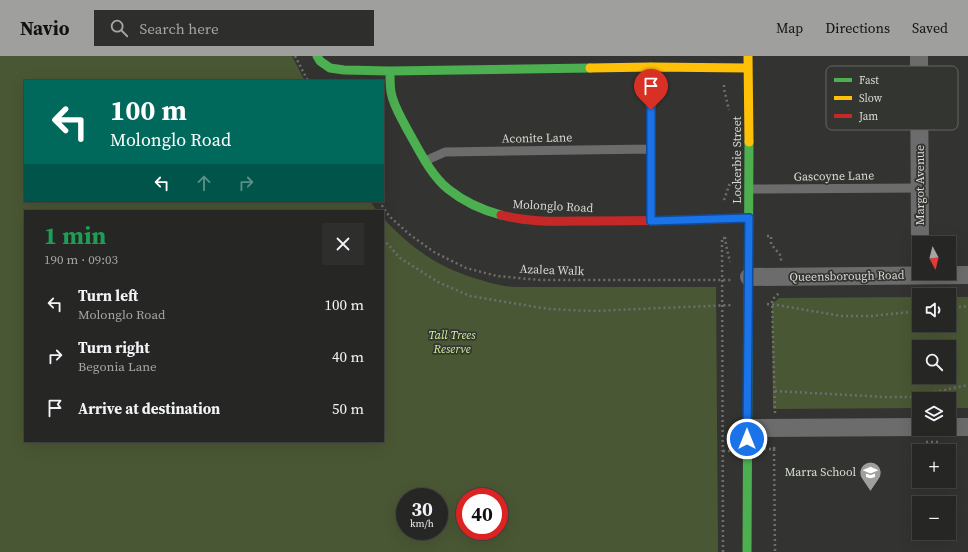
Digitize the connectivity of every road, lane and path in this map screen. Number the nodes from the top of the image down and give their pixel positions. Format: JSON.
{"nodes":[{"id":1,"x":317,"y":56,"type":"edge"},
{"id":2,"x":748,"y":56,"type":"edge"},
{"id":3,"x":919,"y":56,"type":"edge"},
{"id":4,"x":919,"y":66,"type":"edge"},
{"id":5,"x":651,"y":67,"type":"junction"},
{"id":6,"x":748,"y":68,"type":"junction"},
{"id":7,"x":390,"y":71,"type":"junction"},
{"id":8,"x":920,"y":130,"type":"edge"},
{"id":9,"x":651,"y":149,"type":"junction"},
{"id":10,"x":425,"y":161,"type":"junction"},
{"id":11,"x":920,"y":188,"type":"junction"},
{"id":12,"x":750,"y":189,"type":"junction"},
{"id":13,"x":380,"y":202,"type":"edge"},
{"id":14,"x":749,"y":218,"type":"junction"},
{"id":15,"x":651,"y":221,"type":"junction"},
{"id":16,"x":920,"y":236,"type":"edge"},
{"id":17,"x":384,"y":240,"type":"edge"},
{"id":18,"x":912,"y":274,"type":"edge"},
{"id":19,"x":956,"y":275,"type":"edge"},
{"id":20,"x":968,"y":275,"type":"edge"},
{"id":21,"x":749,"y":277,"type":"junction"},
{"id":22,"x":749,"y":304,"type":"junction"},
{"id":23,"x":968,"y":306,"type":"edge"},
{"id":24,"x":956,"y":307,"type":"edge"},
{"id":25,"x":912,"y":312,"type":"edge"},
{"id":26,"x":968,"y":385,"type":"edge"},
{"id":27,"x":775,"y":391,"type":"dead end"},
{"id":28,"x":912,"y":427,"type":"edge"},
{"id":29,"x":956,"y":427,"type":"edge"},
{"id":30,"x":968,"y":427,"type":"edge"},
{"id":31,"x":747,"y":428,"type":"junction"},
{"id":32,"x":774,"y":449,"type":"dead end"},
{"id":33,"x":747,"y":552,"type":"edge"},
{"id":34,"x":774,"y":552,"type":"edge"}],
"edges":[{"from":1,"to":7,"type":"street"},
{"from":2,"to":6,"type":"street","name":"Lockerbie Street"},
{"from":3,"to":4,"type":"street","name":"Margot Avenue"},
{"from":5,"to":6,"type":"street"},
{"from":5,"to":7,"type":"street"},
{"from":5,"to":9,"type":"lane"},
{"from":6,"to":12,"type":"street","name":"Lockerbie Street"},
{"from":7,"to":10,"type":"street","name":"Molonglo Road"},
{"from":8,"to":11,"type":"street","name":"Margot Avenue"},
{"from":9,"to":10,"type":"lane","name":"Aconite Lane"},
{"from":9,"to":15,"type":"lane"},
{"from":10,"to":15,"type":"street","name":"Molonglo Road"},
{"from":11,"to":12,"type":"lane","name":"Gascoyne Lane"},
{"from":11,"to":16,"type":"street","name":"Margot Avenue"},
{"from":12,"to":14,"type":"street","name":"Lockerbie Street"},
{"from":13,"to":21,"type":"path","name":"Azalea Walk"},
{"from":14,"to":15,"type":"street","name":"Molonglo Road"},
{"from":14,"to":21,"type":"street","name":"Lockerbie Street"},
{"from":17,"to":22,"type":"path"},
{"from":18,"to":21,"type":"street","name":"Queensborough Road"},
{"from":19,"to":20,"type":"street","name":"Queensborough Road"},
{"from":21,"to":22,"type":"street","name":"Lockerbie Street"},
{"from":22,"to":25,"type":"path"},
{"from":22,"to":31,"type":"street","name":"Lockerbie Street"},
{"from":23,"to":24,"type":"path"},
{"from":26,"to":27,"type":"path"},
{"from":28,"to":31,"type":"street"},
{"from":29,"to":30,"type":"street"},
{"from":31,"to":33,"type":"street","name":"Lockerbie Street"},
{"from":32,"to":34,"type":"path"}]}
